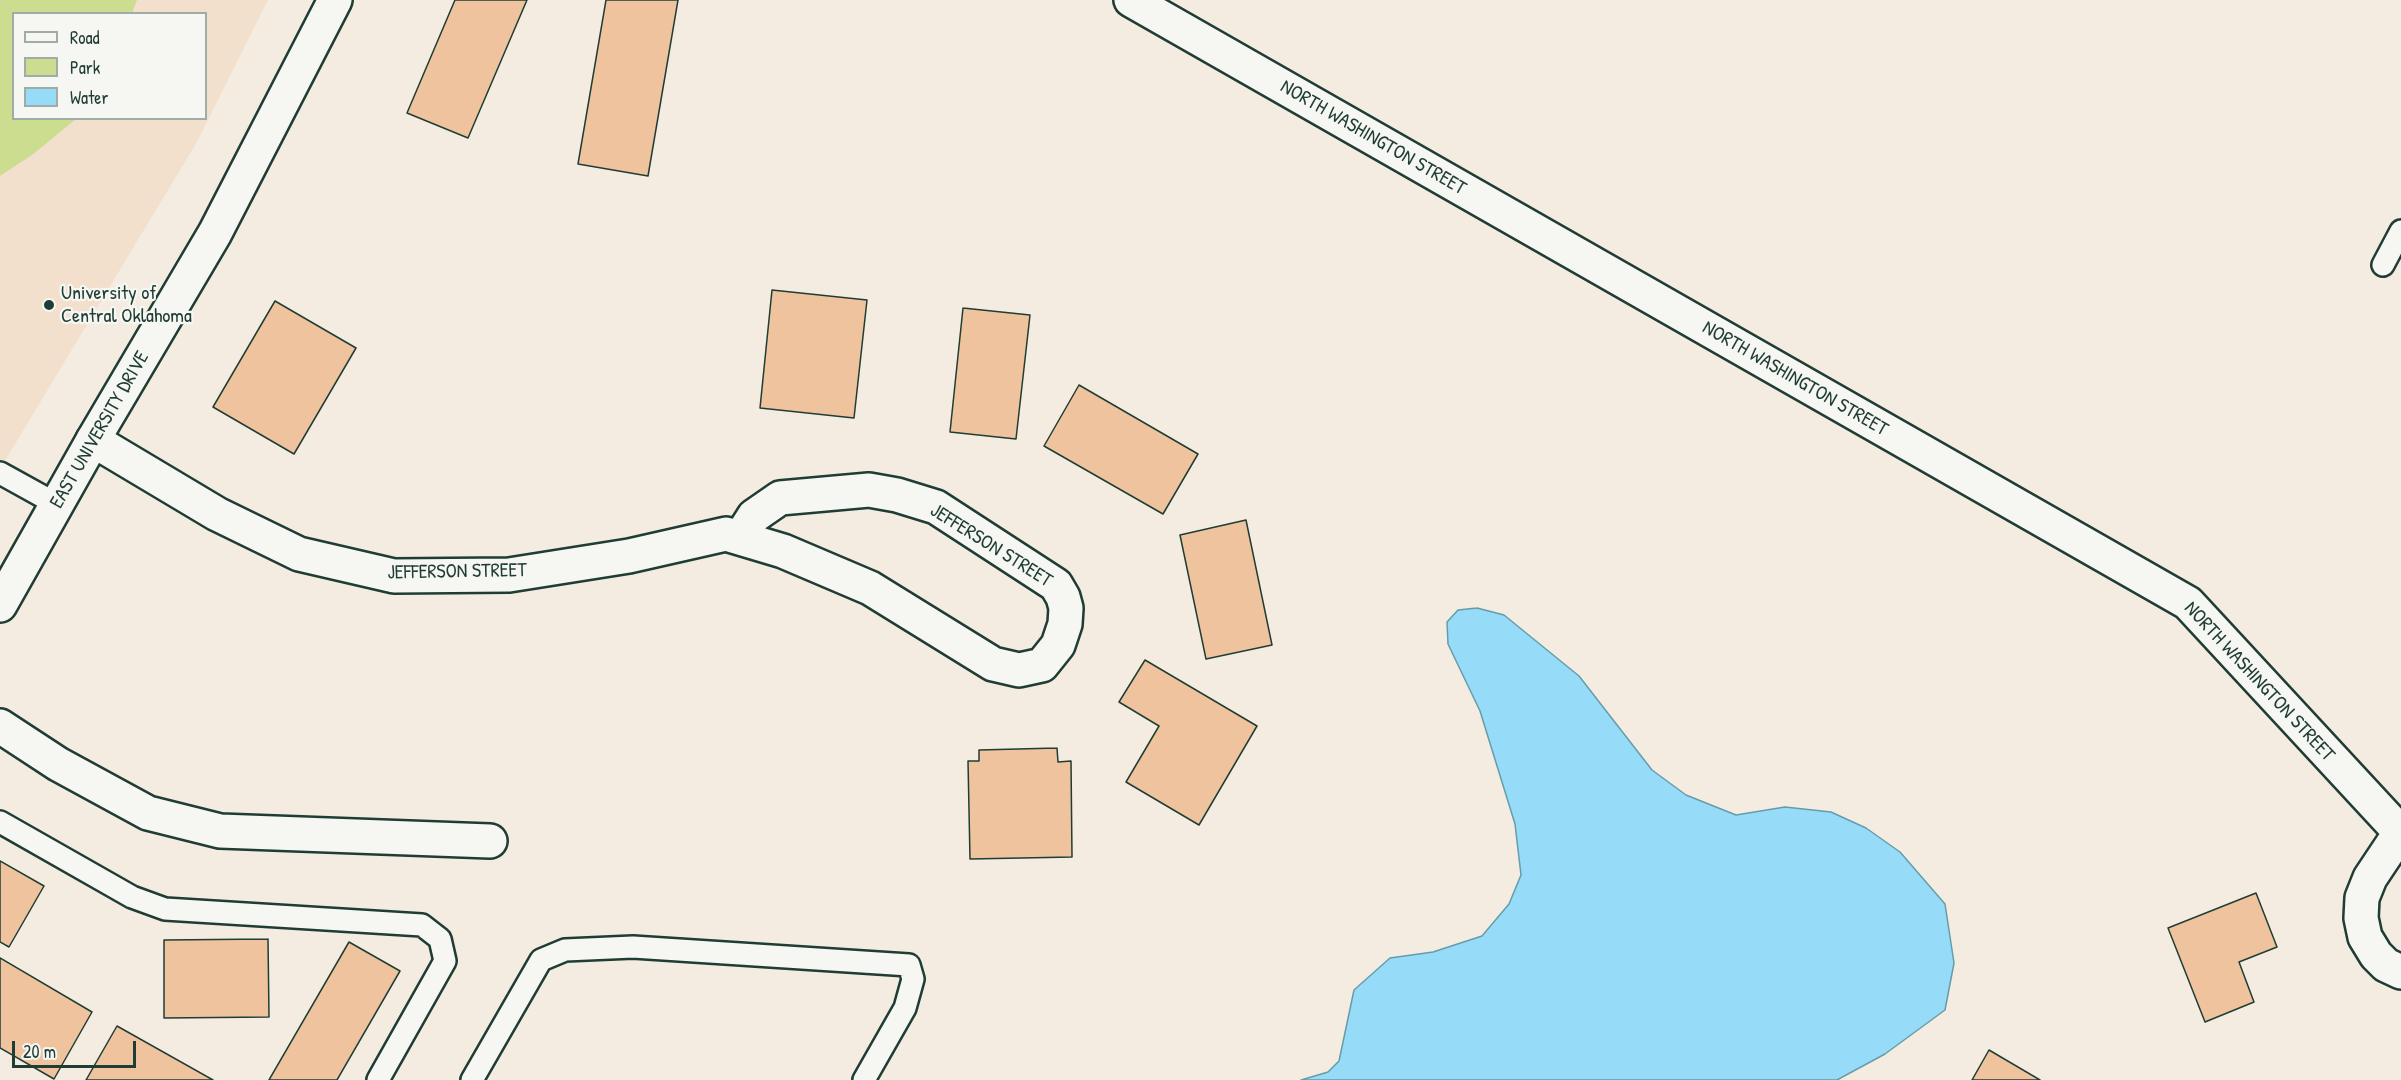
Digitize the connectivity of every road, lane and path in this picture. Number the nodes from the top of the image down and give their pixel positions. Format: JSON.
{"nodes":[{"id":1,"x":335,"y":0,"type":"edge"},
{"id":2,"x":1131,"y":0,"type":"edge"},
{"id":3,"x":2401,"y":231,"type":"edge"},
{"id":4,"x":2383,"y":265,"type":"dead end"},
{"id":5,"x":93,"y":440,"type":"junction"},
{"id":6,"x":0,"y":473,"type":"edge"},
{"id":7,"x":58,"y":505,"type":"junction"},
{"id":8,"x":740,"y":538,"type":"junction"},
{"id":9,"x":0,"y":605,"type":"edge"},
{"id":10,"x":0,"y":726,"type":"edge"},
{"id":11,"x":0,"y":822,"type":"edge"},
{"id":12,"x":2401,"y":833,"type":"edge"},
{"id":13,"x":490,"y":841,"type":"dead end"},
{"id":14,"x":2401,"y":972,"type":"edge"},
{"id":15,"x":378,"y":1080,"type":"edge"},
{"id":16,"x":472,"y":1080,"type":"edge"},
{"id":17,"x":864,"y":1080,"type":"edge"}],
"edges":[{"from":1,"to":5,"type":"street","name":"EAST UNIVERSITY DRIVE"},
{"from":2,"to":12,"type":"street","name":"NORTH WASHINGTON STREET"},
{"from":3,"to":4,"type":"lane"},
{"from":5,"to":7,"type":"street","name":"EAST UNIVERSITY DRIVE"},
{"from":5,"to":8,"type":"street","name":"JEFFERSON STREET"},
{"from":6,"to":7,"type":"lane"},
{"from":7,"to":9,"type":"street","name":"EAST UNIVERSITY DRIVE"},
{"from":8,"to":8,"type":"street","name":"JEFFERSON STREET"},
{"from":10,"to":13,"type":"street"},
{"from":11,"to":15,"type":"lane"},
{"from":12,"to":14,"type":"street","name":"NORTH WASHINGTON STREET"},
{"from":16,"to":17,"type":"lane"}]}
